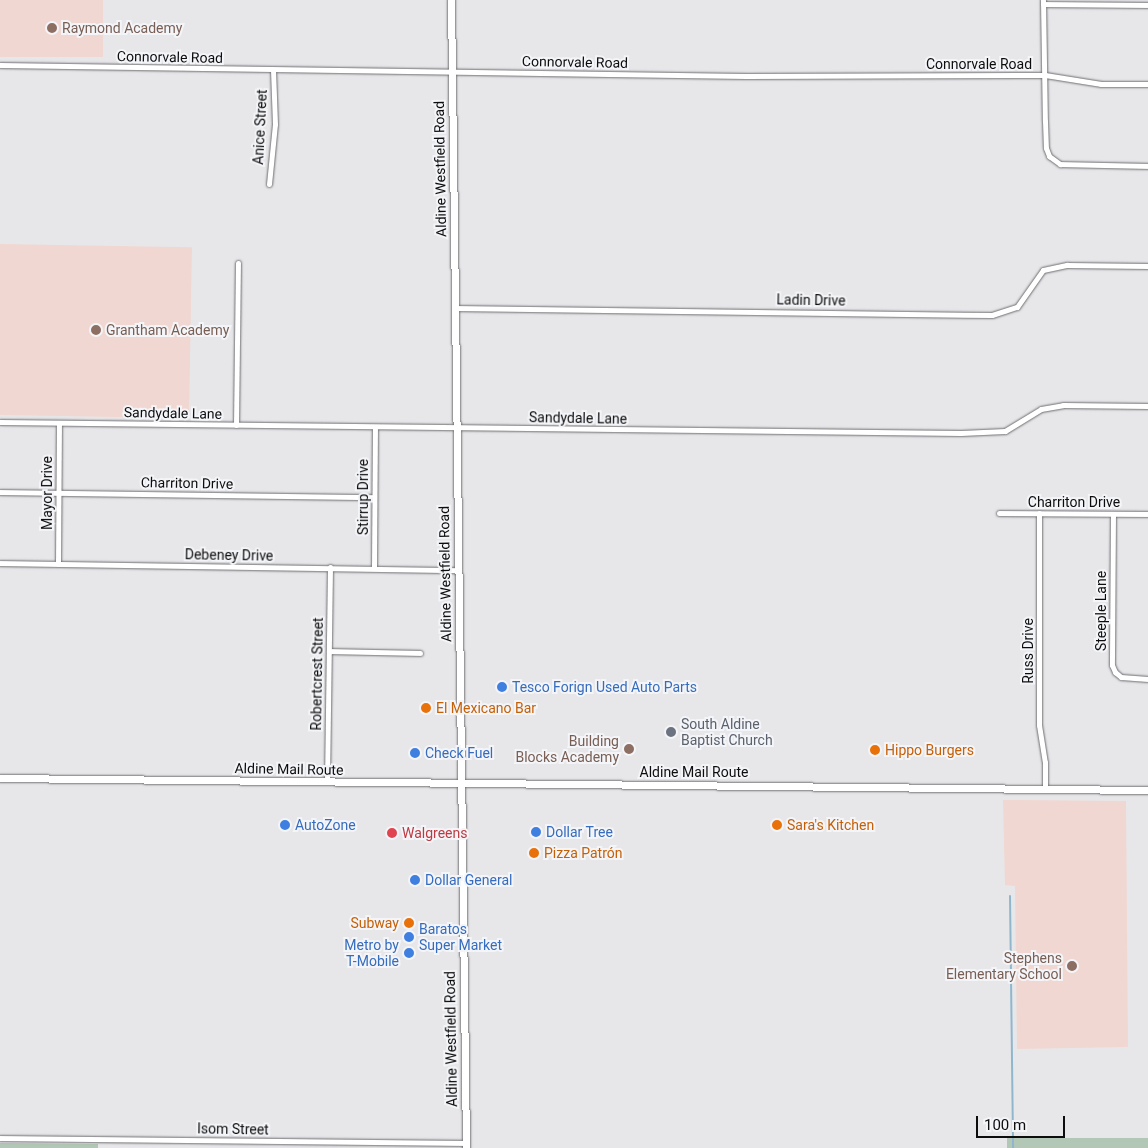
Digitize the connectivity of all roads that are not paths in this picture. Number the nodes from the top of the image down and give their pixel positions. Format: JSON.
{"nodes":[{"id":1,"x":451,"y":0,"type":"edge"},
{"id":2,"x":1043,"y":2,"type":"edge"},
{"id":3,"x":1148,"y":5,"type":"edge"},
{"id":4,"x":0,"y":65,"type":"edge"},
{"id":5,"x":273,"y":70,"type":"junction"},
{"id":6,"x":451,"y":71,"type":"junction"},
{"id":7,"x":1045,"y":75,"type":"junction"},
{"id":8,"x":1148,"y":84,"type":"edge"},
{"id":9,"x":1148,"y":166,"type":"edge"},
{"id":10,"x":269,"y":184,"type":"dead end"},
{"id":11,"x":238,"y":263,"type":"dead end"},
{"id":12,"x":1148,"y":266,"type":"edge"},
{"id":13,"x":454,"y":308,"type":"junction"},
{"id":14,"x":1148,"y":406,"type":"edge"},
{"id":15,"x":0,"y":422,"type":"edge"},
{"id":16,"x":59,"y":423,"type":"junction"},
{"id":17,"x":236,"y":425,"type":"junction"},
{"id":18,"x":375,"y":426,"type":"junction"},
{"id":19,"x":456,"y":428,"type":"junction"},
{"id":20,"x":0,"y":492,"type":"edge"},
{"id":21,"x":58,"y":493,"type":"junction"},
{"id":22,"x":374,"y":497,"type":"junction"},
{"id":23,"x":1000,"y":513,"type":"dead end"},
{"id":24,"x":1039,"y":514,"type":"junction"},
{"id":25,"x":1113,"y":514,"type":"junction"},
{"id":26,"x":1148,"y":514,"type":"edge"},
{"id":27,"x":0,"y":563,"type":"edge"},
{"id":28,"x":58,"y":564,"type":"junction"},
{"id":29,"x":330,"y":567,"type":"junction"},
{"id":30,"x":374,"y":567,"type":"junction"},
{"id":31,"x":458,"y":570,"type":"junction"},
{"id":32,"x":329,"y":651,"type":"junction"},
{"id":33,"x":420,"y":653,"type":"dead end"},
{"id":34,"x":1148,"y":680,"type":"edge"},
{"id":35,"x":0,"y":778,"type":"edge"},
{"id":36,"x":328,"y":782,"type":"junction"},
{"id":37,"x":462,"y":783,"type":"junction"},
{"id":38,"x":1045,"y":789,"type":"junction"},
{"id":39,"x":1148,"y":790,"type":"edge"},
{"id":40,"x":0,"y":1138,"type":"edge"},
{"id":41,"x":466,"y":1146,"type":"edge"}],
"edges":[{"from":1,"to":6,"type":"main road","name":"Aldine Westfield Road"},
{"from":2,"to":3,"type":"street"},
{"from":2,"to":7,"type":"street"},
{"from":4,"to":5,"type":"street","name":"Connorvale Road"},
{"from":5,"to":6,"type":"street","name":"Connorvale Road"},
{"from":5,"to":10,"type":"street","name":"Anice Street"},
{"from":6,"to":7,"type":"street","name":"Connorvale Road"},
{"from":6,"to":13,"type":"main road","name":"Aldine Westfield Road"},
{"from":7,"to":8,"type":"street","name":"Connorvale Road"},
{"from":7,"to":9,"type":"street"},
{"from":11,"to":17,"type":"street"},
{"from":12,"to":13,"type":"street","name":"Ladin Drive"},
{"from":13,"to":19,"type":"main road","name":"Aldine Westfield Road"},
{"from":14,"to":19,"type":"street","name":"Sandydale Lane"},
{"from":15,"to":16,"type":"street","name":"Sandydale Lane"},
{"from":16,"to":17,"type":"street","name":"Sandydale Lane"},
{"from":16,"to":21,"type":"street","name":"Mayor Drive"},
{"from":17,"to":18,"type":"street","name":"Sandydale Lane"},
{"from":18,"to":19,"type":"street","name":"Sandydale Lane"},
{"from":18,"to":22,"type":"street","name":"Stirrup Drive"},
{"from":19,"to":31,"type":"main road","name":"Aldine Westfield Road"},
{"from":20,"to":21,"type":"street","name":"Charriton Drive"},
{"from":21,"to":22,"type":"street","name":"Charriton Drive"},
{"from":21,"to":28,"type":"street","name":"Mayor Drive"},
{"from":22,"to":30,"type":"street","name":"Stirrup Drive"},
{"from":23,"to":24,"type":"street","name":"Charriton Drive"},
{"from":24,"to":25,"type":"street","name":"Charriton Drive"},
{"from":24,"to":38,"type":"street","name":"Russ Drive"},
{"from":25,"to":26,"type":"street","name":"Charriton Drive"},
{"from":25,"to":34,"type":"street","name":"Steeple Lane"},
{"from":27,"to":28,"type":"street","name":"Debeney Drive"},
{"from":28,"to":29,"type":"street","name":"Debeney Drive"},
{"from":29,"to":30,"type":"street","name":"Debeney Drive"},
{"from":29,"to":32,"type":"street","name":"Robertcrest Street"},
{"from":30,"to":31,"type":"street","name":"Debeney Drive"},
{"from":31,"to":37,"type":"main road","name":"Aldine Westfield Road"},
{"from":32,"to":33,"type":"street"},
{"from":32,"to":36,"type":"street","name":"Robertcrest Street"},
{"from":35,"to":36,"type":"main road","name":"Aldine Mail Route"},
{"from":36,"to":37,"type":"main road","name":"Aldine Mail Route"},
{"from":37,"to":38,"type":"main road","name":"Aldine Mail Route"},
{"from":37,"to":41,"type":"main road","name":"Aldine Westfield Road"},
{"from":38,"to":39,"type":"main road","name":"Aldine Mail Route"},
{"from":40,"to":41,"type":"street","name":"Isom Street"}]}
